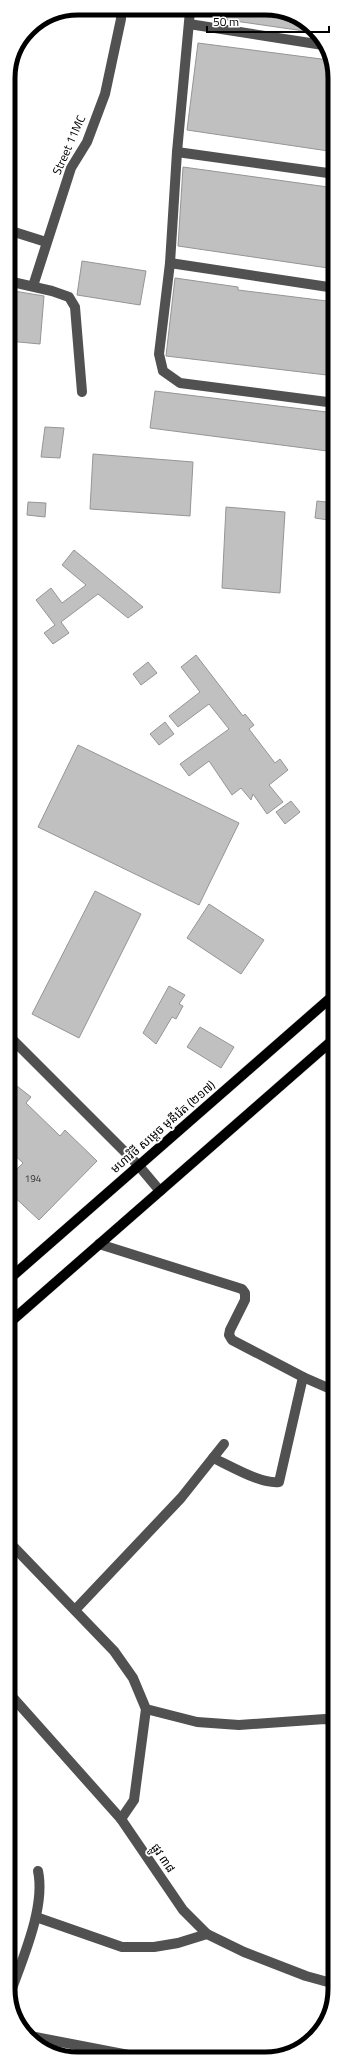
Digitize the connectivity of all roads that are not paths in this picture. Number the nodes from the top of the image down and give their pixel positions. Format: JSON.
{"nodes":[{"id":1,"x":121,"y":15,"type":"edge"},
{"id":2,"x":190,"y":15,"type":"edge"},
{"id":3,"x":189,"y":24,"type":"junction"},
{"id":4,"x":318,"y":44,"type":"edge"},
{"id":5,"x":177,"y":152,"type":"junction"},
{"id":6,"x":328,"y":173,"type":"edge"},
{"id":7,"x":15,"y":232,"type":"edge"},
{"id":8,"x":46,"y":242,"type":"junction"},
{"id":9,"x":170,"y":263,"type":"junction"},
{"id":10,"x":15,"y":282,"type":"edge"},
{"id":11,"x":33,"y":286,"type":"junction"},
{"id":12,"x":328,"y":287,"type":"edge"},
{"id":13,"x":82,"y":392,"type":"dead end"},
{"id":14,"x":328,"y":402,"type":"edge"},
{"id":15,"x":328,"y":1000,"type":"edge"},
{"id":16,"x":15,"y":1042,"type":"edge"},
{"id":17,"x":328,"y":1044,"type":"edge"},
{"id":18,"x":138,"y":1166,"type":"junction"},
{"id":19,"x":160,"y":1191,"type":"junction"},
{"id":20,"x":99,"y":1244,"type":"junction"},
{"id":21,"x":15,"y":1274,"type":"edge"},
{"id":22,"x":15,"y":1318,"type":"edge"},
{"id":23,"x":303,"y":1377,"type":"junction"},
{"id":24,"x":328,"y":1388,"type":"edge"},
{"id":25,"x":224,"y":1444,"type":"dead end"},
{"id":26,"x":213,"y":1458,"type":"junction"},
{"id":27,"x":15,"y":1548,"type":"edge"},
{"id":28,"x":75,"y":1610,"type":"junction"},
{"id":29,"x":15,"y":1700,"type":"edge"},
{"id":30,"x":146,"y":1709,"type":"junction"},
{"id":31,"x":328,"y":1720,"type":"edge"},
{"id":32,"x":121,"y":1819,"type":"junction"},
{"id":33,"x":38,"y":1871,"type":"dead end"},
{"id":34,"x":36,"y":1917,"type":"junction"},
{"id":35,"x":207,"y":1934,"type":"junction"},
{"id":36,"x":15,"y":1979,"type":"edge"},
{"id":37,"x":328,"y":1982,"type":"edge"},
{"id":38,"x":37,"y":2037,"type":"edge"},
{"id":39,"x":113,"y":2052,"type":"edge"}],
"edges":[{"from":1,"to":8,"type":"street","name":"Street 11MC"},
{"from":2,"to":3,"type":"street"},
{"from":3,"to":4,"type":"street"},
{"from":3,"to":5,"type":"street"},
{"from":5,"to":6,"type":"street"},
{"from":5,"to":9,"type":"street"},
{"from":7,"to":8,"type":"street"},
{"from":8,"to":11,"type":"street","name":"Street 11MC"},
{"from":9,"to":12,"type":"street"},
{"from":9,"to":14,"type":"street"},
{"from":10,"to":11,"type":"street"},
{"from":11,"to":13,"type":"street"},
{"from":15,"to":18,"type":"main road","name":"មហាវិថី សម្តេច មុនីរ៉េត (២១៧)"},
{"from":16,"to":18,"type":"street"},
{"from":17,"to":19,"type":"main road"},
{"from":18,"to":19,"type":"street"},
{"from":18,"to":21,"type":"main road","name":"មហាវិថី សម្តេច មុនីរ៉េត (២១៧)"},
{"from":19,"to":20,"type":"main road"},
{"from":20,"to":22,"type":"main road"},
{"from":20,"to":23,"type":"street"},
{"from":23,"to":24,"type":"street"},
{"from":23,"to":26,"type":"street"},
{"from":25,"to":26,"type":"street"},
{"from":26,"to":28,"type":"street"},
{"from":27,"to":28,"type":"street"},
{"from":28,"to":30,"type":"street"},
{"from":29,"to":32,"type":"street","name":"ផ្លូវ ៣៨"},
{"from":30,"to":31,"type":"street"},
{"from":30,"to":32,"type":"street"},
{"from":32,"to":35,"type":"street","name":"ផ្លូវ ៣៨"},
{"from":33,"to":34,"type":"street"},
{"from":34,"to":35,"type":"street"},
{"from":34,"to":36,"type":"street"},
{"from":35,"to":37,"type":"street","name":"ផ្លូវ ៣៨"},
{"from":38,"to":39,"type":"street"}]}
